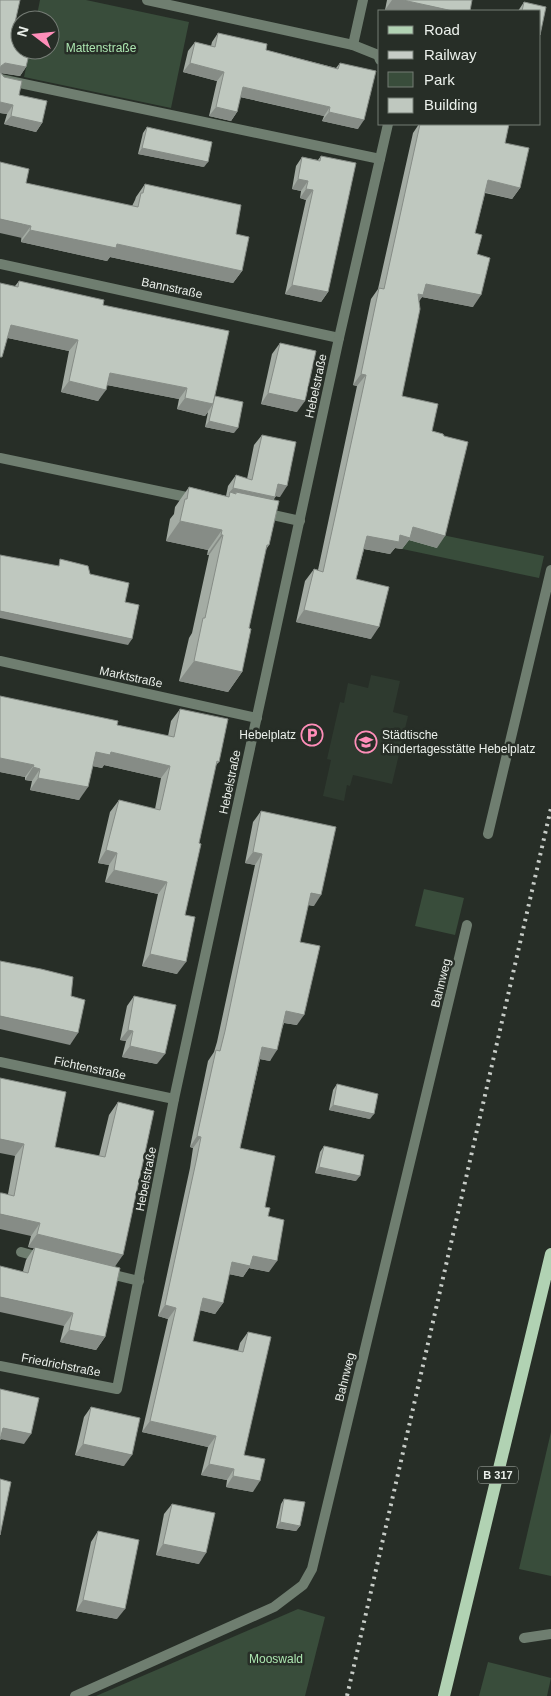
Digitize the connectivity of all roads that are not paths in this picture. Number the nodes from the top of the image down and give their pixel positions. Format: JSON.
{"nodes":[{"id":1,"x":147,"y":0,"type":"edge"},
{"id":2,"x":363,"y":0,"type":"edge"},
{"id":3,"x":353,"y":45,"type":"junction"},
{"id":4,"x":378,"y":54,"type":"edge"},
{"id":5,"x":0,"y":79,"type":"edge"},
{"id":6,"x":388,"y":125,"type":"edge"},
{"id":7,"x":380,"y":159,"type":"junction"},
{"id":8,"x":0,"y":264,"type":"edge"},
{"id":9,"x":339,"y":338,"type":"junction"},
{"id":10,"x":0,"y":458,"type":"edge"},
{"id":11,"x":203,"y":501,"type":"edge"},
{"id":12,"x":252,"y":511,"type":"edge"},
{"id":13,"x":300,"y":521,"type":"junction"},
{"id":14,"x":551,"y":570,"type":"edge"},
{"id":15,"x":0,"y":661,"type":"edge"},
{"id":16,"x":257,"y":718,"type":"junction"},
{"id":17,"x":488,"y":834,"type":"dead end"},
{"id":18,"x":467,"y":925,"type":"dead end"},
{"id":19,"x":0,"y":1062,"type":"edge"},
{"id":20,"x":174,"y":1099,"type":"junction"},
{"id":21,"x":21,"y":1252,"type":"dead end"},
{"id":22,"x":551,"y":1254,"type":"edge"},
{"id":23,"x":57,"y":1261,"type":"edge"},
{"id":24,"x":94,"y":1270,"type":"edge"},
{"id":25,"x":139,"y":1282,"type":"junction"},
{"id":26,"x":0,"y":1366,"type":"edge"},
{"id":27,"x":117,"y":1389,"type":"joint"},
{"id":28,"x":551,"y":1634,"type":"edge"},
{"id":29,"x":524,"y":1638,"type":"dead end"},
{"id":30,"x":75,"y":1696,"type":"edge"},
{"id":31,"x":444,"y":1696,"type":"edge"}],
"edges":[{"from":1,"to":3,"type":"street"},
{"from":2,"to":3,"type":"street"},
{"from":3,"to":4,"type":"street"},
{"from":5,"to":7,"type":"street"},
{"from":6,"to":7,"type":"street","name":"Hebelstraße"},
{"from":7,"to":9,"type":"street","name":"Hebelstraße"},
{"from":8,"to":9,"type":"street","name":"Bannstraße"},
{"from":9,"to":13,"type":"street","name":"Hebelstraße"},
{"from":10,"to":11,"type":"street"},
{"from":12,"to":13,"type":"street"},
{"from":13,"to":16,"type":"street","name":"Hebelstraße"},
{"from":14,"to":17,"type":"street"},
{"from":15,"to":16,"type":"street","name":"Marktstraße"},
{"from":16,"to":20,"type":"street","name":"Hebelstraße"},
{"from":18,"to":30,"type":"street","name":"Bahnweg"},
{"from":19,"to":20,"type":"street","name":"Fichtenstraße"},
{"from":20,"to":25,"type":"street","name":"Hebelstraße"},
{"from":21,"to":23,"type":"street"},
{"from":22,"to":31,"type":"main road","number":"B 317"},
{"from":24,"to":25,"type":"street"},
{"from":25,"to":27,"type":"street","name":"Hebelstraße"},
{"from":26,"to":27,"type":"street","name":"Friedrichstraße"},
{"from":28,"to":29,"type":"street"}]}
